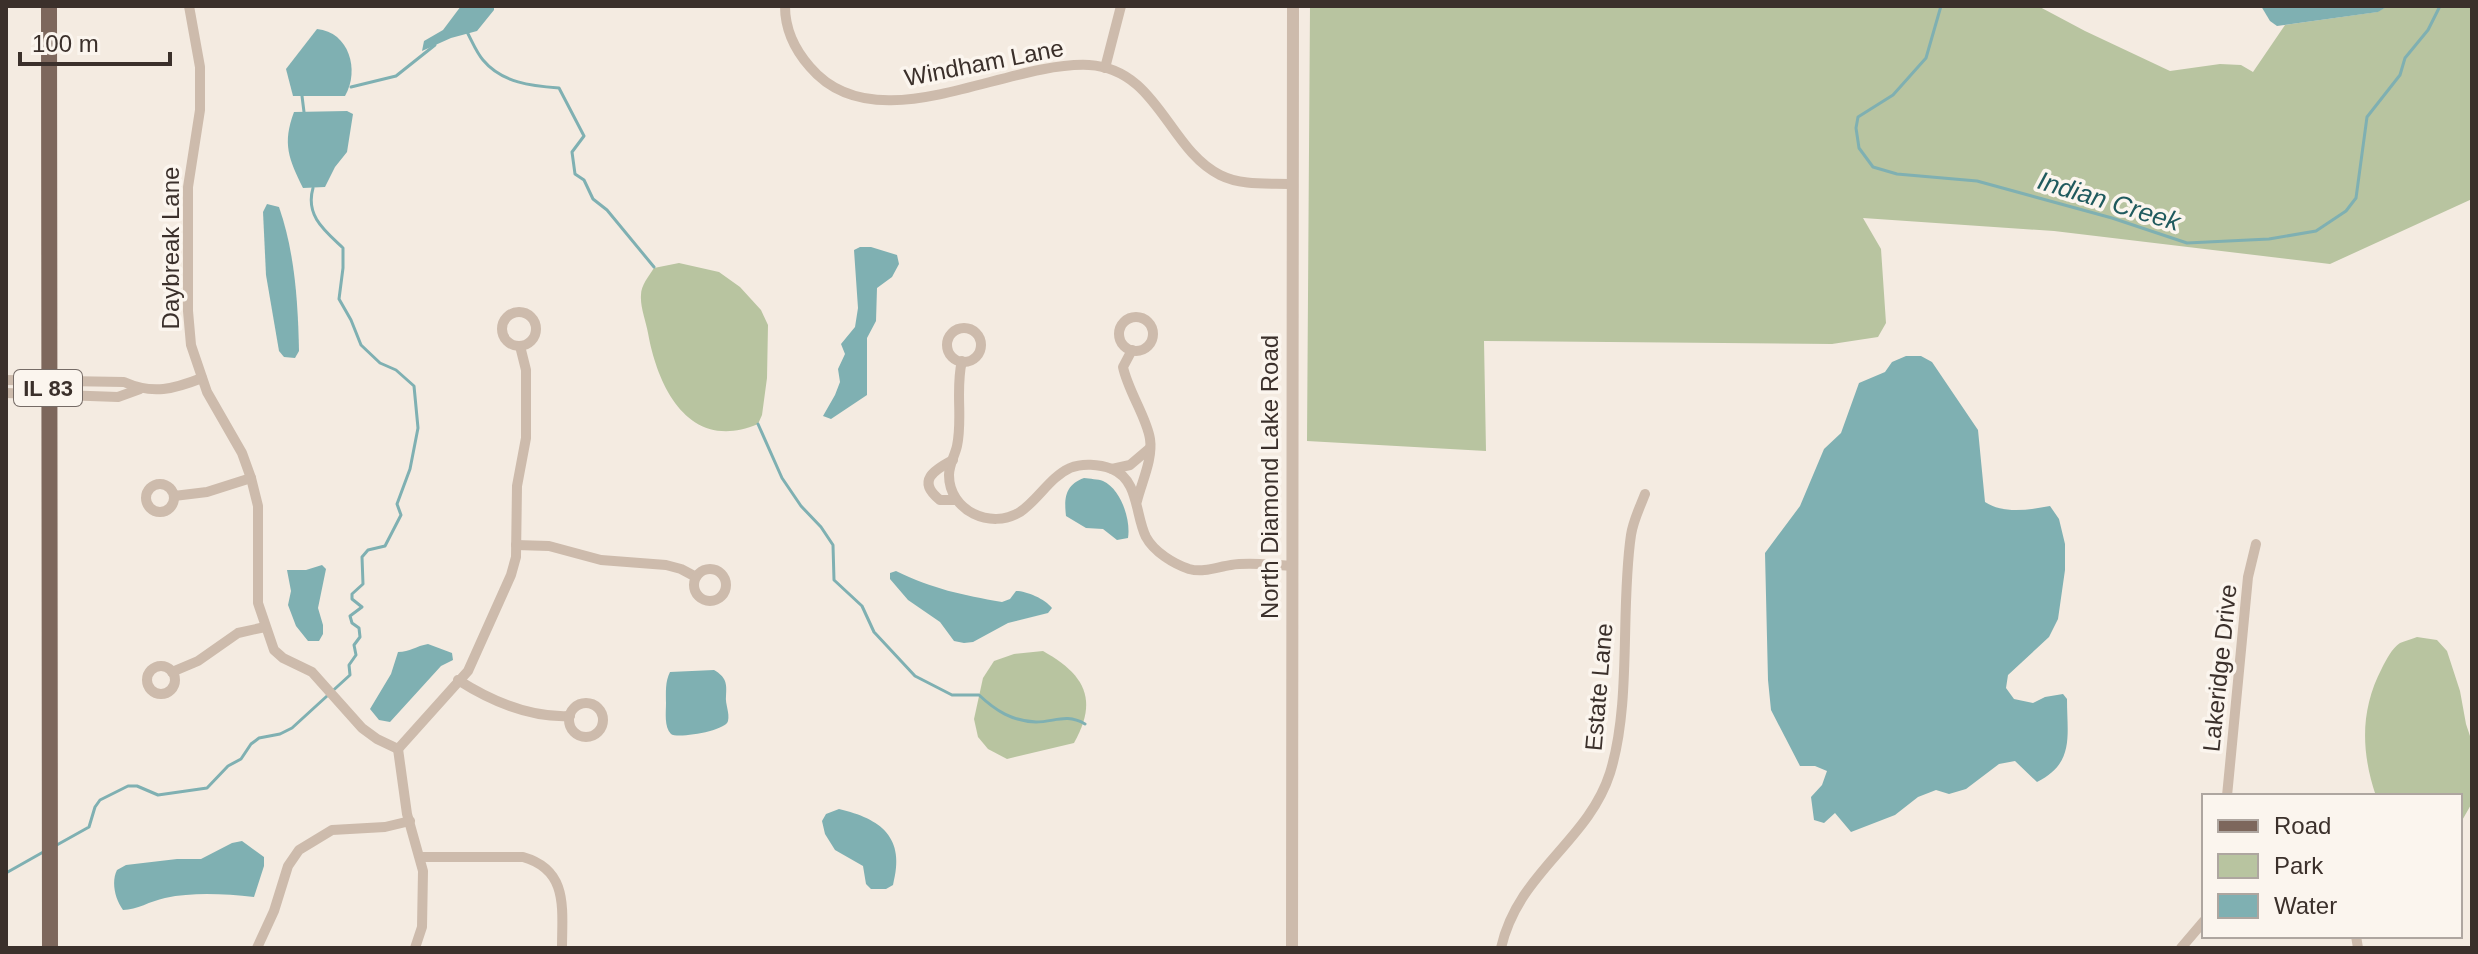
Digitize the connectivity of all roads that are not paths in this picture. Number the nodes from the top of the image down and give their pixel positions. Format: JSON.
{"nodes":[{"id":1,"x":49,"y":6,"type":"edge"},
{"id":2,"x":189,"y":6,"type":"edge"},
{"id":3,"x":785,"y":6,"type":"edge"},
{"id":4,"x":1121,"y":6,"type":"edge"},
{"id":5,"x":1293,"y":6,"type":"edge"},
{"id":6,"x":1105,"y":68,"type":"junction"},
{"id":7,"x":1292,"y":184,"type":"junction"},
{"id":8,"x":520,"y":346,"type":"dead end"},
{"id":9,"x":1132,"y":350,"type":"dead end"},
{"id":10,"x":962,"y":361,"type":"dead end"},
{"id":11,"x":202,"y":378,"type":"junction"},
{"id":12,"x":6,"y":380,"type":"edge"},
{"id":13,"x":48,"y":386,"type":"junction"},
{"id":14,"x":140,"y":389,"type":"junction"},
{"id":15,"x":6,"y":393,"type":"edge"},
{"id":16,"x":1150,"y":448,"type":"junction"},
{"id":17,"x":953,"y":460,"type":"junction"},
{"id":18,"x":1112,"y":469,"type":"junction"},
{"id":19,"x":251,"y":478,"type":"junction"},
{"id":20,"x":1645,"y":494,"type":"dead end"},
{"id":21,"x":174,"y":496,"type":"dead end"},
{"id":22,"x":956,"y":500,"type":"junction"},
{"id":23,"x":1137,"y":501,"type":"junction"},
{"id":24,"x":2256,"y":544,"type":"dead end"},
{"id":25,"x":516,"y":545,"type":"junction"},
{"id":26,"x":1292,"y":566,"type":"junction"},
{"id":27,"x":696,"y":577,"type":"dead end"},
{"id":28,"x":265,"y":627,"type":"junction"},
{"id":29,"x":172,"y":672,"type":"dead end"},
{"id":30,"x":458,"y":680,"type":"junction"},
{"id":31,"x":570,"y":716,"type":"dead end"},
{"id":32,"x":398,"y":749,"type":"junction"},
{"id":33,"x":2227,"y":794,"type":"edge"},
{"id":34,"x":410,"y":821,"type":"junction"},
{"id":35,"x":421,"y":857,"type":"junction"},
{"id":36,"x":2202,"y":923,"type":"edge"},
{"id":37,"x":50,"y":948,"type":"edge"},
{"id":38,"x":257,"y":948,"type":"edge"},
{"id":39,"x":415,"y":948,"type":"edge"},
{"id":40,"x":562,"y":948,"type":"edge"},
{"id":41,"x":1292,"y":948,"type":"edge"},
{"id":42,"x":1501,"y":948,"type":"edge"},
{"id":43,"x":2181,"y":948,"type":"edge"}],
"edges":[{"from":1,"to":13,"type":"main road","number":"IL 83"},
{"from":2,"to":11,"type":"street","name":"Daybreak Lane"},
{"from":3,"to":6,"type":"street","name":"Windham Lane"},
{"from":4,"to":6,"type":"street"},
{"from":5,"to":7,"type":"street","name":"North Diamond Lake Road"},
{"from":6,"to":7,"type":"street","name":"Windham Lane"},
{"from":7,"to":26,"type":"street","name":"North Diamond Lake Road"},
{"from":8,"to":25,"type":"street"},
{"from":9,"to":16,"type":"street"},
{"from":10,"to":17,"type":"street"},
{"from":11,"to":14,"type":"street"},
{"from":11,"to":19,"type":"street","name":"Daybreak Lane"},
{"from":12,"to":13,"type":"street"},
{"from":13,"to":14,"type":"street"},
{"from":13,"to":14,"type":"street"},
{"from":13,"to":15,"type":"street"},
{"from":13,"to":37,"type":"main road","number":"IL 83"},
{"from":16,"to":18,"type":"street"},
{"from":16,"to":23,"type":"street"},
{"from":17,"to":22,"type":"street"},
{"from":17,"to":22,"type":"street"},
{"from":18,"to":22,"type":"street"},
{"from":18,"to":23,"type":"street"},
{"from":19,"to":21,"type":"street"},
{"from":19,"to":28,"type":"street","name":"Daybreak Lane"},
{"from":20,"to":42,"type":"street","name":"Estate Lane"},
{"from":23,"to":26,"type":"street"},
{"from":24,"to":33,"type":"street","name":"Lakeridge Drive"},
{"from":25,"to":27,"type":"street"},
{"from":25,"to":30,"type":"street"},
{"from":26,"to":41,"type":"street","name":"North Diamond Lake Road"},
{"from":28,"to":29,"type":"street"},
{"from":28,"to":32,"type":"street","name":"Daybreak Lane"},
{"from":30,"to":31,"type":"street"},
{"from":30,"to":32,"type":"street"},
{"from":32,"to":34,"type":"street"},
{"from":34,"to":35,"type":"street"},
{"from":34,"to":38,"type":"street"},
{"from":35,"to":39,"type":"street"},
{"from":35,"to":40,"type":"street"},
{"from":36,"to":43,"type":"street"}]}
